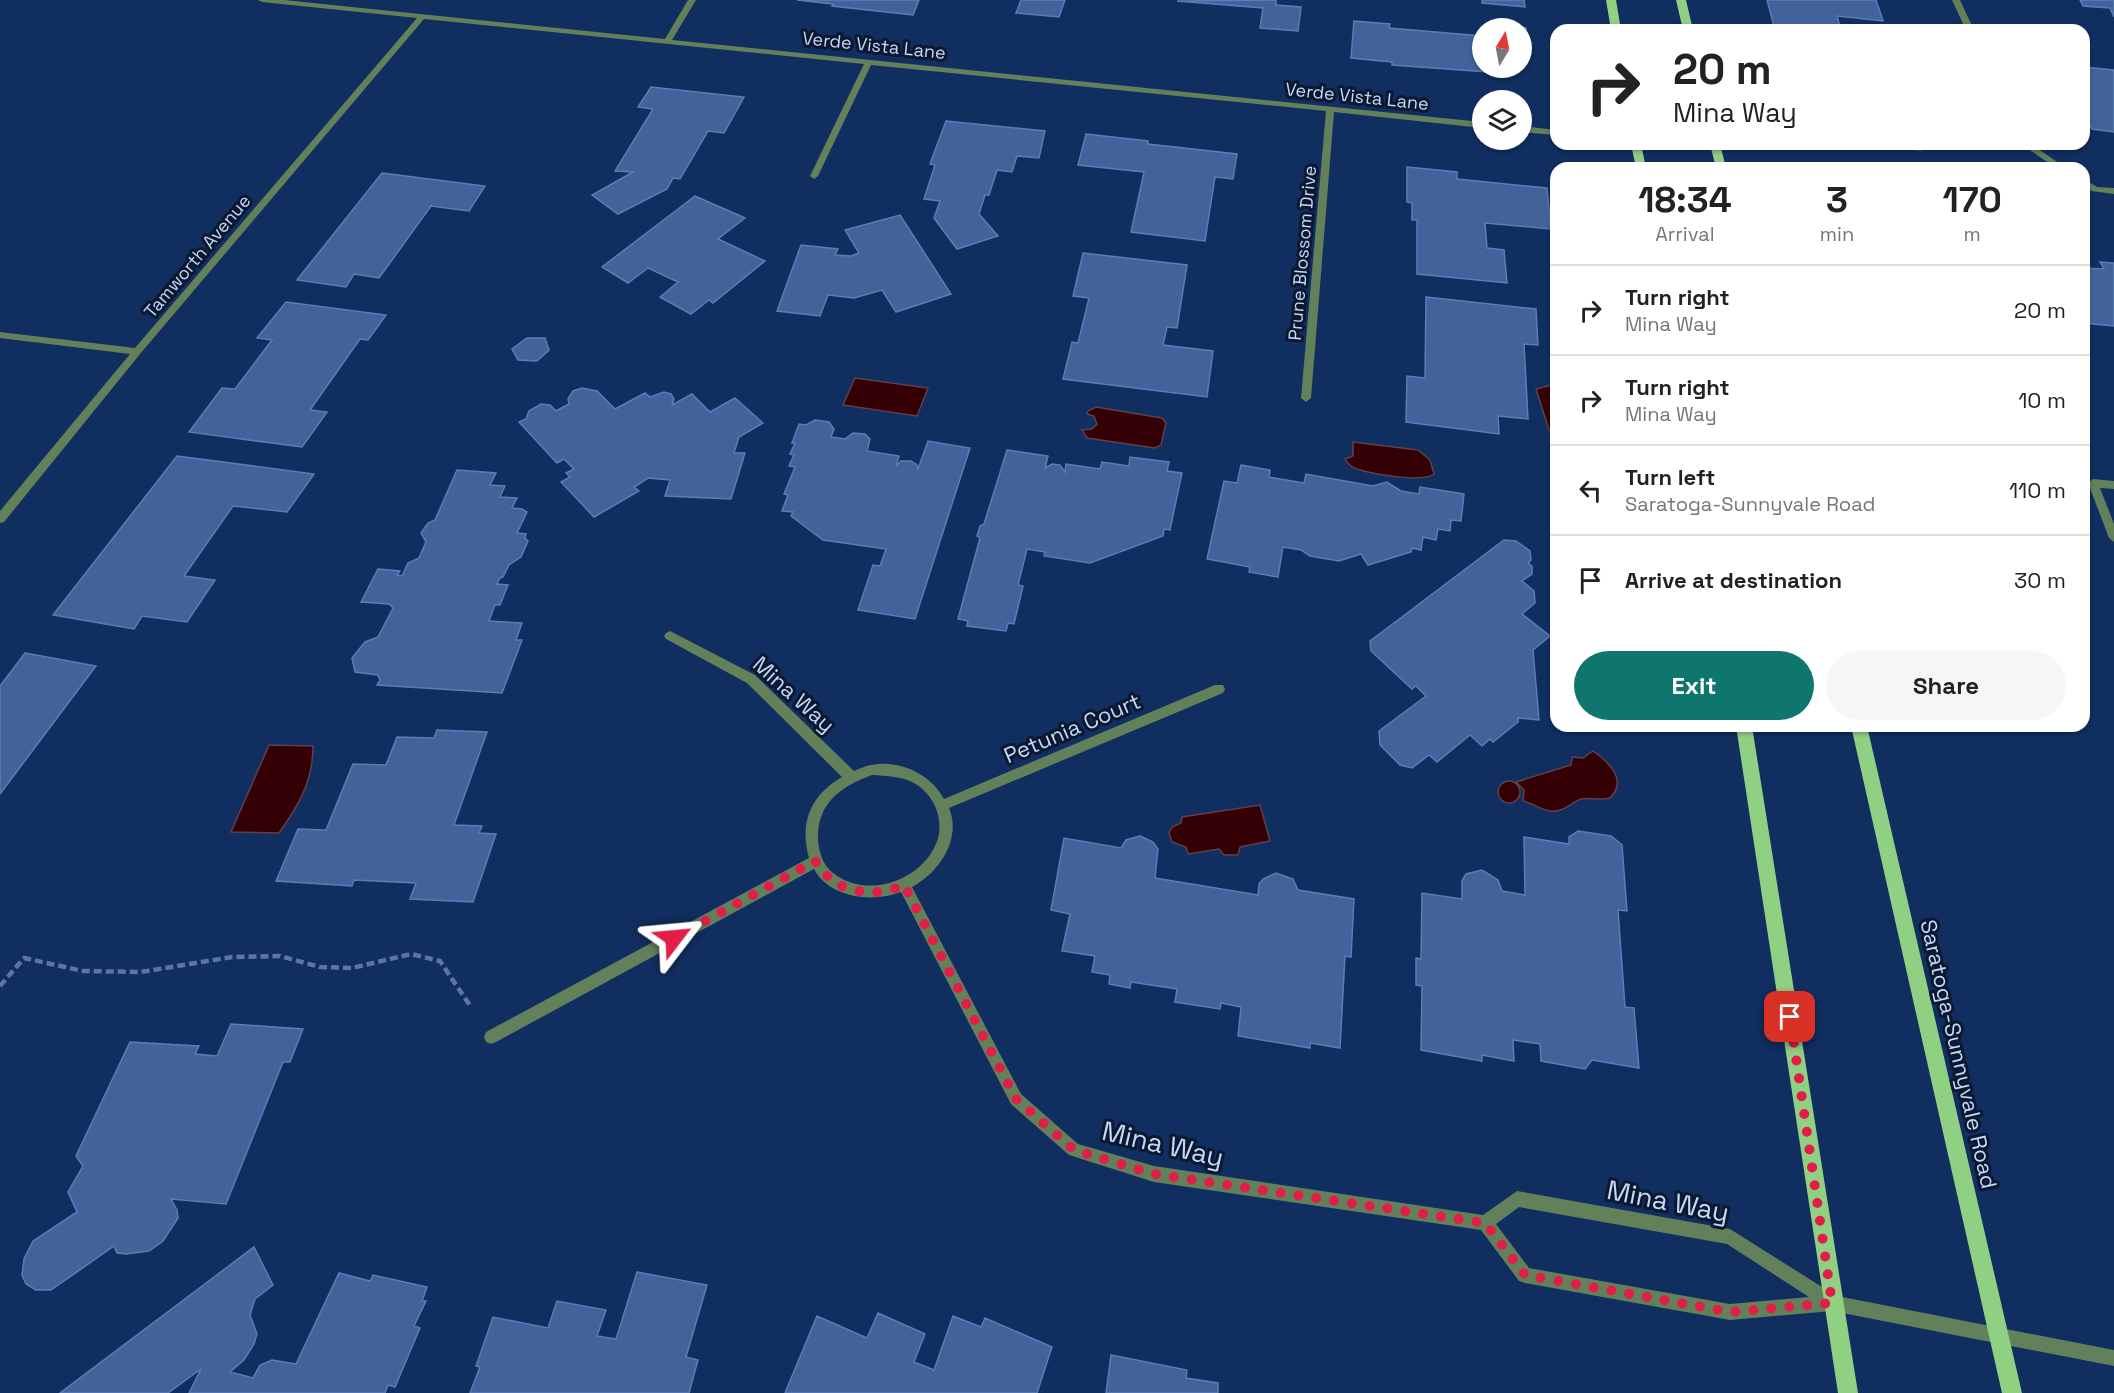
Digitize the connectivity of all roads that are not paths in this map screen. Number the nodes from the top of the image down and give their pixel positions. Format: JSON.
{"nodes":[{"id":1,"x":262,"y":0,"type":"edge"},
{"id":2,"x":692,"y":0,"type":"edge"},
{"id":3,"x":1611,"y":0,"type":"edge"},
{"id":4,"x":1681,"y":0,"type":"edge"},
{"id":5,"x":1956,"y":0,"type":"edge"},
{"id":6,"x":422,"y":17,"type":"junction"},
{"id":7,"x":1615,"y":24,"type":"edge"},
{"id":8,"x":1687,"y":24,"type":"edge"},
{"id":9,"x":1967,"y":24,"type":"edge"},
{"id":10,"x":668,"y":40,"type":"junction"},
{"id":11,"x":869,"y":61,"type":"junction"},
{"id":12,"x":1330,"y":110,"type":"junction"},
{"id":13,"x":1472,"y":125,"type":"edge"},
{"id":14,"x":1532,"y":130,"type":"edge"},
{"id":15,"x":1550,"y":132,"type":"edge"},
{"id":16,"x":2034,"y":150,"type":"edge"},
{"id":17,"x":2053,"y":162,"type":"edge"},
{"id":18,"x":814,"y":176,"type":"dead end"},
{"id":19,"x":2090,"y":186,"type":"edge"},
{"id":20,"x":2114,"y":191,"type":"edge"},
{"id":21,"x":0,"y":335,"type":"edge"},
{"id":22,"x":138,"y":352,"type":"junction"},
{"id":23,"x":1306,"y":398,"type":"dead end"},
{"id":24,"x":2114,"y":485,"type":"edge"},
{"id":25,"x":0,"y":519,"type":"edge"},
{"id":26,"x":2114,"y":538,"type":"edge"},
{"id":27,"x":670,"y":636,"type":"dead end"},
{"id":28,"x":1219,"y":689,"type":"dead end"},
{"id":29,"x":1745,"y":732,"type":"edge"},
{"id":30,"x":1860,"y":732,"type":"edge"},
{"id":31,"x":851,"y":777,"type":"junction"},
{"id":32,"x":943,"y":805,"type":"junction"},
{"id":33,"x":815,"y":861,"type":"junction"},
{"id":34,"x":904,"y":885,"type":"junction"},
{"id":35,"x":492,"y":1037,"type":"road end"},
{"id":36,"x":1485,"y":1223,"type":"junction"},
{"id":37,"x":1832,"y":1303,"type":"junction"},
{"id":38,"x":1998,"y":1334,"type":"junction"},
{"id":39,"x":2114,"y":1358,"type":"edge"},
{"id":40,"x":1848,"y":1393,"type":"edge"},
{"id":41,"x":2012,"y":1393,"type":"edge"}],
"edges":[{"from":1,"to":6,"type":"street","name":"Verde Vista Lane"},
{"from":2,"to":10,"type":"street"},
{"from":3,"to":7,"type":"main road"},
{"from":4,"to":8,"type":"main road"},
{"from":5,"to":9,"type":"street"},
{"from":6,"to":10,"type":"street","name":"Verde Vista Lane"},
{"from":6,"to":22,"type":"street","name":"Tamworth Avenue"},
{"from":10,"to":11,"type":"street","name":"Verde Vista Lane"},
{"from":11,"to":12,"type":"street","name":"Verde Vista Lane"},
{"from":11,"to":18,"type":"street"},
{"from":12,"to":13,"type":"street","name":"Verde Vista Lane"},
{"from":12,"to":23,"type":"street","name":"Prune Blossom Drive"},
{"from":14,"to":15,"type":"street"},
{"from":16,"to":17,"type":"street"},
{"from":19,"to":20,"type":"street"},
{"from":21,"to":22,"type":"street"},
{"from":22,"to":25,"type":"street","name":"Tamworth Avenue"},
{"from":24,"to":26,"type":"street"},
{"from":27,"to":31,"type":"street","name":"Mina Way"},
{"from":28,"to":32,"type":"street","name":"Petunia Court"},
{"from":29,"to":37,"type":"main road"},
{"from":30,"to":38,"type":"main road","name":"Saratoga-Sunnyvale Road"},
{"from":31,"to":32,"type":"street"},
{"from":31,"to":33,"type":"street"},
{"from":32,"to":34,"type":"street"},
{"from":33,"to":34,"type":"street"},
{"from":33,"to":35,"type":"street"},
{"from":34,"to":36,"type":"street","name":"Mina Way"},
{"from":36,"to":37,"type":"street","name":"Mina Way"},
{"from":36,"to":37,"type":"street","name":"Mina Way"},
{"from":37,"to":38,"type":"street","name":"Mina Way"},
{"from":37,"to":40,"type":"main road"},
{"from":38,"to":39,"type":"street","name":"Mina Way"},
{"from":38,"to":41,"type":"main road","name":"Saratoga-Sunnyvale Road"}]}
